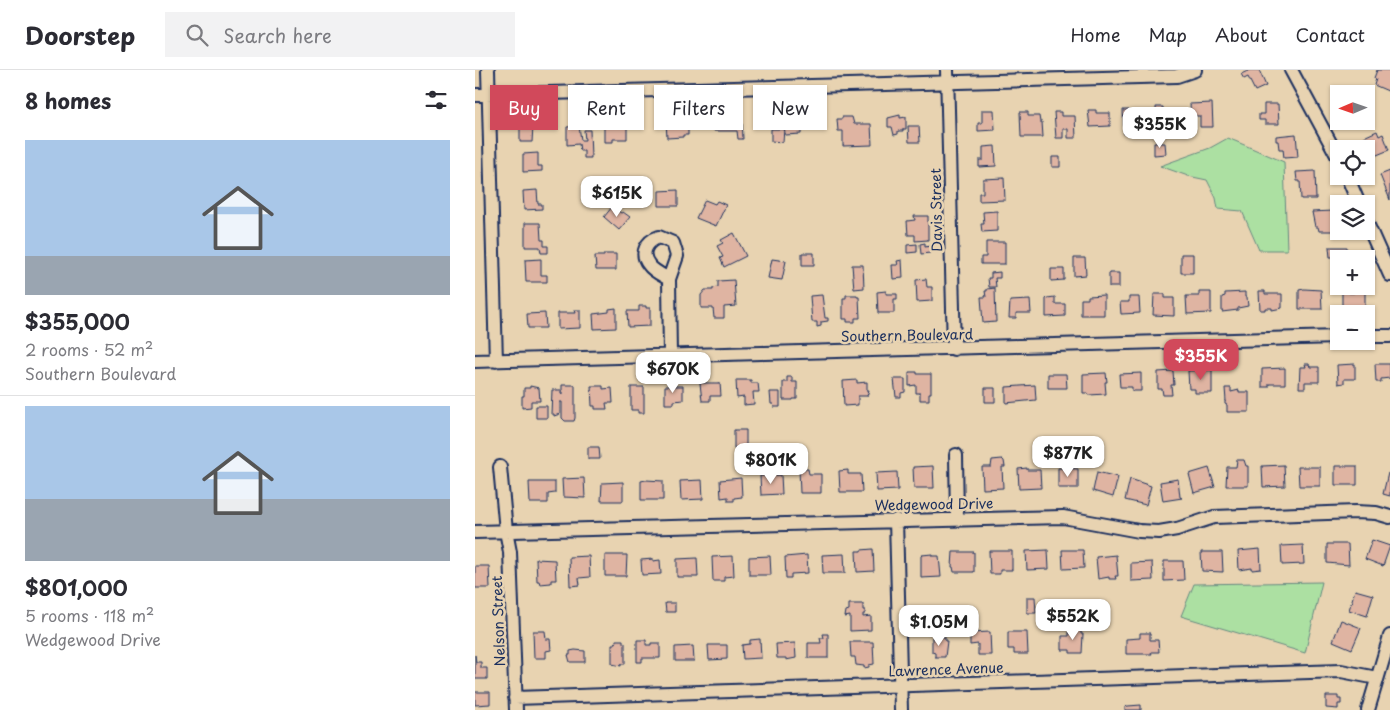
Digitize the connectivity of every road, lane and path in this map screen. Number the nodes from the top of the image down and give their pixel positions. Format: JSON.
{"nodes":[{"id":1,"x":489,"y":70,"type":"edge"},
{"id":2,"x":1195,"y":70,"type":"edge"},
{"id":3,"x":1291,"y":70,"type":"edge"},
{"id":4,"x":947,"y":76,"type":"edge"},
{"id":5,"x":489,"y":95,"type":"junction"},
{"id":6,"x":475,"y":96,"type":"edge"},
{"id":7,"x":1330,"y":142,"type":"edge"},
{"id":8,"x":1375,"y":240,"type":"edge"},
{"id":9,"x":1390,"y":276,"type":"edge"},
{"id":10,"x":669,"y":279,"type":"dead end"},
{"id":11,"x":1375,"y":336,"type":"edge"},
{"id":12,"x":1390,"y":336,"type":"edge"},
{"id":13,"x":1330,"y":337,"type":"edge"},
{"id":14,"x":954,"y":349,"type":"junction"},
{"id":15,"x":670,"y":356,"type":"junction"},
{"id":16,"x":475,"y":361,"type":"edge"},
{"id":17,"x":496,"y":361,"type":"junction"},
{"id":18,"x":956,"y":455,"type":"dead end"},
{"id":19,"x":500,"y":467,"type":"dead end"},
{"id":20,"x":1390,"y":517,"type":"edge"},
{"id":21,"x":957,"y":518,"type":"junction"},
{"id":22,"x":896,"y":520,"type":"junction"},
{"id":23,"x":506,"y":531,"type":"junction"},
{"id":24,"x":475,"y":532,"type":"edge"},
{"id":25,"x":1390,"y":636,"type":"edge"},
{"id":26,"x":1377,"y":678,"type":"junction"},
{"id":27,"x":901,"y":685,"type":"junction"},
{"id":28,"x":515,"y":704,"type":"edge"},
{"id":29,"x":901,"y":710,"type":"edge"},
{"id":30,"x":1368,"y":710,"type":"edge"}],
"edges":[{"from":1,"to":5,"type":"street"},
{"from":2,"to":4,"type":"street"},
{"from":3,"to":7,"type":"street"},
{"from":4,"to":5,"type":"street"},
{"from":4,"to":14,"type":"street","name":"Davis Street"},
{"from":5,"to":6,"type":"street"},
{"from":5,"to":17,"type":"street"},
{"from":8,"to":9,"type":"street"},
{"from":10,"to":15,"type":"street"},
{"from":11,"to":12,"type":"street"},
{"from":13,"to":14,"type":"street","name":"Southern Boulevard"},
{"from":14,"to":15,"type":"street","name":"Southern Boulevard"},
{"from":15,"to":17,"type":"street","name":"Southern Boulevard"},
{"from":16,"to":17,"type":"street","name":"Southern Boulevard"},
{"from":18,"to":21,"type":"street"},
{"from":19,"to":23,"type":"street","name":"Nelson Street"},
{"from":20,"to":21,"type":"street","name":"Wedgewood Drive"},
{"from":21,"to":22,"type":"street","name":"Wedgewood Drive"},
{"from":22,"to":23,"type":"street","name":"Wedgewood Drive"},
{"from":22,"to":27,"type":"street"},
{"from":23,"to":24,"type":"street","name":"Wedgewood Drive"},
{"from":23,"to":28,"type":"street","name":"Nelson Street"},
{"from":25,"to":26,"type":"street"},
{"from":26,"to":27,"type":"street","name":"Lawrence Avenue"},
{"from":26,"to":30,"type":"street"},
{"from":27,"to":28,"type":"street","name":"Lawrence Avenue"},
{"from":27,"to":29,"type":"street"}]}
